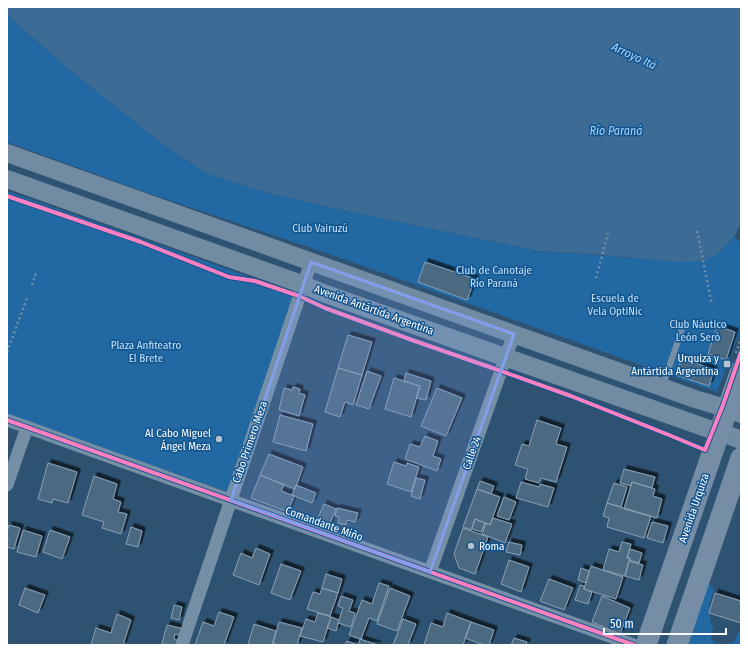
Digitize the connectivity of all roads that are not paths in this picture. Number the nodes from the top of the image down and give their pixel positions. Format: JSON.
{"nodes":[{"id":1,"x":7,"y":153,"type":"edge"},
{"id":2,"x":7,"y":179,"type":"edge"},
{"id":3,"x":311,"y":262,"type":"junction"},
{"id":4,"x":303,"y":285,"type":"junction"},
{"id":5,"x":683,"y":326,"type":"dead end"},
{"id":6,"x":514,"y":334,"type":"junction"},
{"id":7,"x":506,"y":357,"type":"junction"},
{"id":8,"x":740,"y":365,"type":"edge"},
{"id":9,"x":662,"y":386,"type":"junction"},
{"id":10,"x":734,"y":411,"type":"edge"},
{"id":11,"x":7,"y":420,"type":"edge"},
{"id":12,"x":27,"y":427,"type":"junction"},
{"id":13,"x":720,"y":432,"type":"junction"},
{"id":14,"x":741,"y":440,"type":"edge"},
{"id":15,"x":741,"y":458,"type":"edge"},
{"id":16,"x":7,"y":485,"type":"edge"},
{"id":17,"x":231,"y":500,"type":"junction"},
{"id":18,"x":430,"y":572,"type":"junction"},
{"id":19,"x":182,"y":645,"type":"edge"},
{"id":20,"x":634,"y":645,"type":"edge"},
{"id":21,"x":646,"y":645,"type":"edge"},
{"id":22,"x":677,"y":645,"type":"edge"}],
"edges":[{"from":1,"to":3,"type":"main road"},
{"from":2,"to":4,"type":"main road","name":"Avenida Antártida Argentina"},
{"from":3,"to":4,"type":"street","name":"Cabo Primero Meza"},
{"from":3,"to":6,"type":"main road"},
{"from":4,"to":7,"type":"main road","name":"Avenida Antártida Argentina"},
{"from":4,"to":17,"type":"street","name":"Cabo Primero Meza"},
{"from":5,"to":9,"type":"lane"},
{"from":6,"to":7,"type":"street","name":"Calle 24"},
{"from":6,"to":9,"type":"main road"},
{"from":7,"to":13,"type":"main road","name":"Avenida Antártida Argentina"},
{"from":7,"to":18,"type":"street","name":"Calle 24"},
{"from":8,"to":10,"type":"main road","name":"Avenida Urquiza"},
{"from":9,"to":10,"type":"main road"},
{"from":10,"to":13,"type":"main road","name":"Avenida Urquiza"},
{"from":11,"to":12,"type":"street","name":"Comandante Miño"},
{"from":12,"to":16,"type":"street"},
{"from":12,"to":17,"type":"street","name":"Comandante Miño"},
{"from":13,"to":14,"type":"main road","name":"Avenida Antártida Argentina"},
{"from":13,"to":21,"type":"main road","name":"Avenida Urquiza"},
{"from":15,"to":22,"type":"main road"},
{"from":17,"to":18,"type":"street","name":"Comandante Miño"},
{"from":17,"to":19,"type":"street","name":"Cabo Primero Meza"},
{"from":18,"to":20,"type":"street","name":"Comandante Miño"}]}
